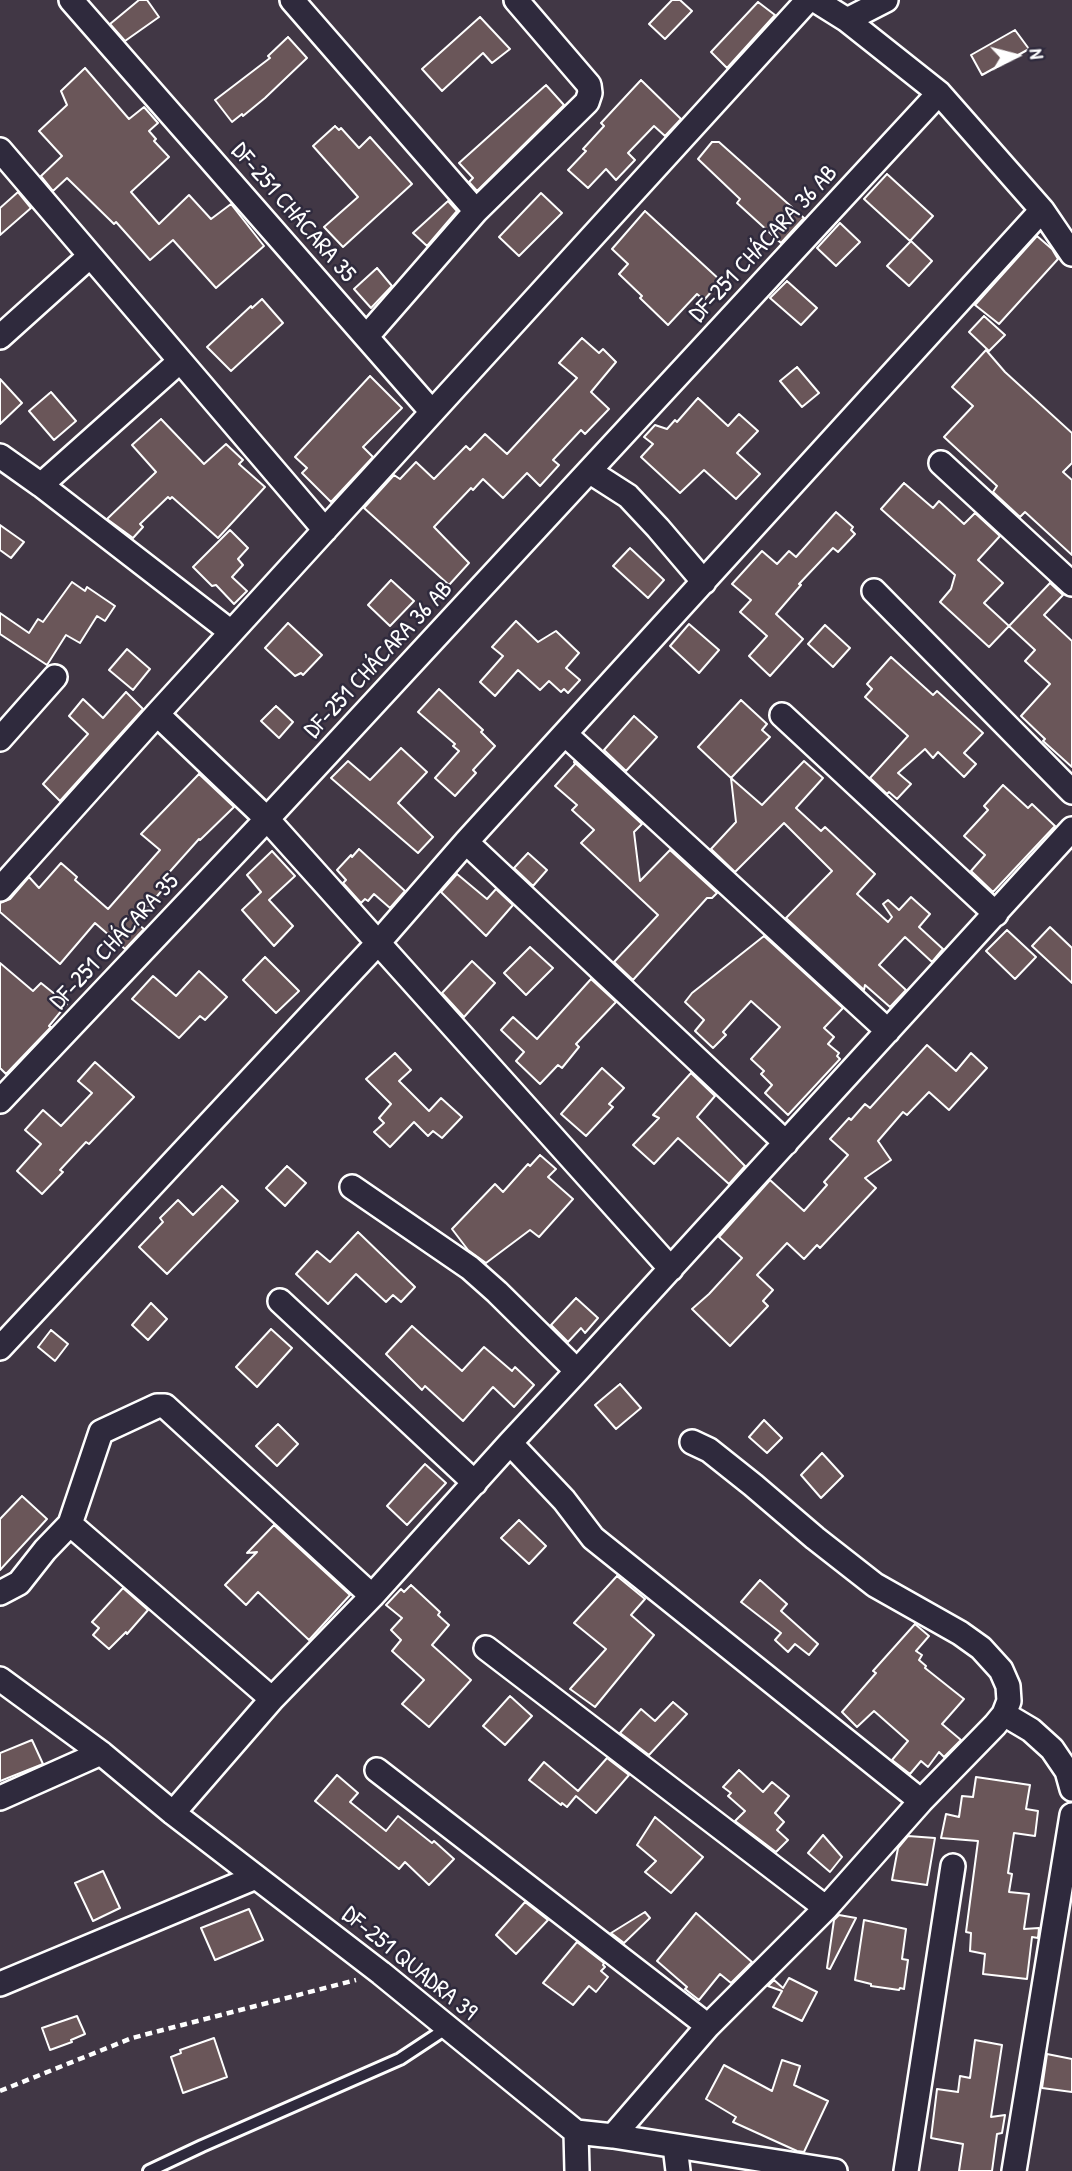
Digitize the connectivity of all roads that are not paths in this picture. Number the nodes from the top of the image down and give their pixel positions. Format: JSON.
{"nodes":[{"id":1,"x":71,"y":0,"type":"edge"},
{"id":2,"x":292,"y":0,"type":"edge"},
{"id":3,"x":516,"y":0,"type":"edge"},
{"id":4,"x":808,"y":0,"type":"edge"},
{"id":5,"x":815,"y":0,"type":"edge"},
{"id":6,"x":886,"y":0,"type":"edge"},
{"id":7,"x":847,"y":20,"type":"junction"},
{"id":8,"x":939,"y":93,"type":"junction"},
{"id":9,"x":0,"y":150,"type":"edge"},
{"id":10,"x":1042,"y":210,"type":"junction"},
{"id":11,"x":476,"y":211,"type":"junction"},
{"id":12,"x":1072,"y":254,"type":"edge"},
{"id":13,"x":90,"y":256,"type":"junction"},
{"id":14,"x":367,"y":336,"type":"junction"},
{"id":15,"x":0,"y":337,"type":"edge"},
{"id":16,"x":180,"y":360,"type":"junction"},
{"id":17,"x":432,"y":412,"type":"junction"},
{"id":18,"x":0,"y":456,"type":"edge"},
{"id":19,"x":941,"y":463,"type":"dead end"},
{"id":20,"x":589,"y":471,"type":"junction"},
{"id":21,"x":41,"y":485,"type":"junction"},
{"id":22,"x":325,"y":530,"type":"junction"},
{"id":23,"x":704,"y":582,"type":"junction"},
{"id":24,"x":1072,"y":584,"type":"edge"},
{"id":25,"x":874,"y":591,"type":"dead end"},
{"id":26,"x":231,"y":632,"type":"junction"},
{"id":27,"x":55,"y":677,"type":"dead end"},
{"id":28,"x":157,"y":714,"type":"junction"},
{"id":29,"x":782,"y":715,"type":"dead end"},
{"id":30,"x":565,"y":734,"type":"junction"},
{"id":31,"x":0,"y":739,"type":"edge"},
{"id":32,"x":1072,"y":792,"type":"edge"},
{"id":33,"x":267,"y":819,"type":"junction"},
{"id":34,"x":1072,"y":830,"type":"edge"},
{"id":35,"x":466,"y":842,"type":"junction"},
{"id":36,"x":0,"y":889,"type":"edge"},
{"id":37,"x":996,"y":914,"type":"junction"},
{"id":38,"x":378,"y":943,"type":"junction"},
{"id":39,"x":888,"y":1031,"type":"junction"},
{"id":40,"x":0,"y":1101,"type":"edge"},
{"id":41,"x":786,"y":1143,"type":"junction"},
{"id":42,"x":352,"y":1187,"type":"dead end"},
{"id":43,"x":671,"y":1269,"type":"junction"},
{"id":44,"x":280,"y":1301,"type":"dead end"},
{"id":45,"x":0,"y":1348,"type":"edge"},
{"id":46,"x":578,"y":1371,"type":"junction"},
{"id":47,"x":692,"y":1442,"type":"dead end"},
{"id":48,"x":510,"y":1443,"type":"junction"},
{"id":49,"x":475,"y":1483,"type":"junction"},
{"id":50,"x":70,"y":1524,"type":"junction"},
{"id":51,"x":0,"y":1593,"type":"edge"},
{"id":52,"x":372,"y":1596,"type":"junction"},
{"id":53,"x":486,"y":1648,"type":"dead end"},
{"id":54,"x":0,"y":1679,"type":"edge"},
{"id":55,"x":272,"y":1699,"type":"junction"},
{"id":56,"x":1004,"y":1714,"type":"junction"},
{"id":57,"x":101,"y":1753,"type":"junction"},
{"id":58,"x":377,"y":1770,"type":"dead end"},
{"id":59,"x":1072,"y":1789,"type":"edge"},
{"id":60,"x":0,"y":1798,"type":"edge"},
{"id":61,"x":921,"y":1801,"type":"junction"},
{"id":62,"x":173,"y":1814,"type":"junction"},
{"id":63,"x":1072,"y":1815,"type":"edge"},
{"id":64,"x":953,"y":1866,"type":"dead end"},
{"id":65,"x":256,"y":1877,"type":"junction"},
{"id":66,"x":826,"y":1908,"type":"junction"},
{"id":67,"x":0,"y":1984,"type":"edge"},
{"id":68,"x":708,"y":2026,"type":"junction"},
{"id":69,"x":447,"y":2028,"type":"junction"},
{"id":70,"x":576,"y":2132,"type":"junction"},
{"id":71,"x":613,"y":2136,"type":"junction"},
{"id":72,"x":675,"y":2146,"type":"junction"},
{"id":73,"x":571,"y":2169,"type":"edge"},
{"id":74,"x":149,"y":2171,"type":"edge"},
{"id":75,"x":677,"y":2171,"type":"edge"},
{"id":76,"x":835,"y":2171,"type":"edge"},
{"id":77,"x":906,"y":2171,"type":"edge"},
{"id":78,"x":1014,"y":2171,"type":"edge"}],
"edges":[{"from":1,"to":14,"type":"street","name":"DF-251 CHÁCARA 35"},
{"from":2,"to":11,"type":"street"},
{"from":3,"to":11,"type":"street"},
{"from":4,"to":17,"type":"street"},
{"from":5,"to":7,"type":"street"},
{"from":6,"to":7,"type":"street"},
{"from":7,"to":8,"type":"street"},
{"from":8,"to":10,"type":"street"},
{"from":8,"to":20,"type":"street","name":"DF-251 CHÁCARA 36 AB"},
{"from":9,"to":13,"type":"street"},
{"from":10,"to":12,"type":"street"},
{"from":10,"to":23,"type":"street"},
{"from":11,"to":14,"type":"street"},
{"from":13,"to":15,"type":"street"},
{"from":13,"to":16,"type":"street"},
{"from":14,"to":17,"type":"street","name":"DF-251 CHÁCARA 35"},
{"from":16,"to":21,"type":"street"},
{"from":16,"to":22,"type":"street"},
{"from":17,"to":22,"type":"street"},
{"from":18,"to":21,"type":"street"},
{"from":19,"to":24,"type":"street"},
{"from":20,"to":23,"type":"street"},
{"from":20,"to":33,"type":"street","name":"DF-251 CHÁCARA 36 AB"},
{"from":21,"to":26,"type":"street"},
{"from":22,"to":26,"type":"street"},
{"from":23,"to":30,"type":"street"},
{"from":25,"to":32,"type":"street"},
{"from":26,"to":28,"type":"street"},
{"from":27,"to":31,"type":"street"},
{"from":28,"to":33,"type":"street"},
{"from":28,"to":36,"type":"street"},
{"from":29,"to":37,"type":"street"},
{"from":30,"to":35,"type":"street"},
{"from":30,"to":39,"type":"street"},
{"from":33,"to":38,"type":"street"},
{"from":33,"to":40,"type":"street","name":"DF-251 CHÁCARA 35"},
{"from":34,"to":37,"type":"street"},
{"from":35,"to":38,"type":"street"},
{"from":35,"to":41,"type":"street"},
{"from":37,"to":39,"type":"street"},
{"from":38,"to":43,"type":"street"},
{"from":38,"to":45,"type":"street"},
{"from":39,"to":41,"type":"street"},
{"from":41,"to":43,"type":"street"},
{"from":42,"to":46,"type":"street"},
{"from":43,"to":46,"type":"street"},
{"from":44,"to":49,"type":"street"},
{"from":46,"to":48,"type":"street"},
{"from":47,"to":56,"type":"street"},
{"from":48,"to":49,"type":"street"},
{"from":48,"to":61,"type":"street"},
{"from":49,"to":52,"type":"street"},
{"from":50,"to":51,"type":"street"},
{"from":50,"to":52,"type":"street"},
{"from":50,"to":55,"type":"street"},
{"from":52,"to":55,"type":"street"},
{"from":53,"to":66,"type":"street"},
{"from":54,"to":57,"type":"street","name":"DF-251 QUADRA 39"},
{"from":55,"to":62,"type":"street"},
{"from":56,"to":59,"type":"street"},
{"from":56,"to":61,"type":"street"},
{"from":57,"to":60,"type":"street"},
{"from":57,"to":62,"type":"street","name":"DF-251 QUADRA 39"},
{"from":58,"to":68,"type":"street"},
{"from":61,"to":66,"type":"street"},
{"from":62,"to":65,"type":"street","name":"DF-251 QUADRA 39"},
{"from":63,"to":78,"type":"street"},
{"from":64,"to":77,"type":"street"},
{"from":65,"to":67,"type":"street"},
{"from":65,"to":69,"type":"street","name":"DF-251 QUADRA 39"},
{"from":66,"to":68,"type":"street"},
{"from":68,"to":71,"type":"street"},
{"from":69,"to":70,"type":"street","name":"DF-251 QUADRA 39"},
{"from":69,"to":74,"type":"lane"},
{"from":70,"to":71,"type":"street"},
{"from":70,"to":73,"type":"street"},
{"from":71,"to":72,"type":"street"},
{"from":72,"to":75,"type":"street"},
{"from":72,"to":76,"type":"street"}]}
